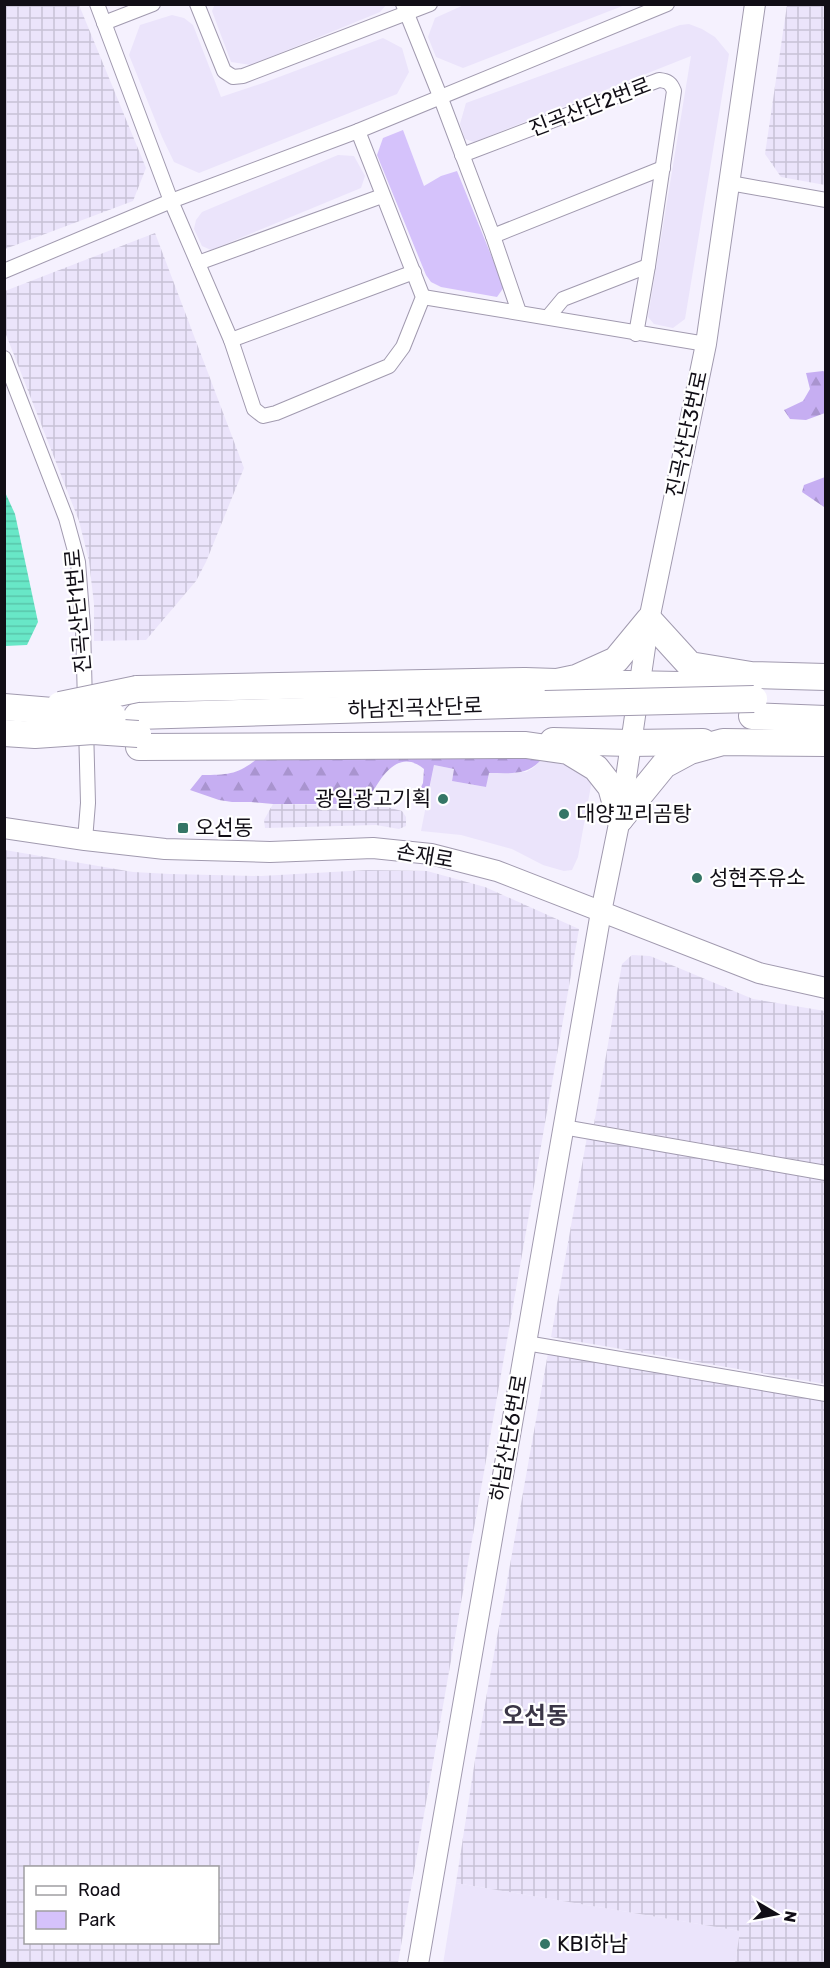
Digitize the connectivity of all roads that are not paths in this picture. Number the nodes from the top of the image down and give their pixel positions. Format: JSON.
{"nodes":[{"id":1,"x":97,"y":4,"type":"edge"},
{"id":2,"x":153,"y":4,"type":"edge"},
{"id":3,"x":197,"y":4,"type":"edge"},
{"id":4,"x":430,"y":4,"type":"edge"},
{"id":5,"x":667,"y":4,"type":"edge"},
{"id":6,"x":755,"y":4,"type":"edge"},
{"id":7,"x":405,"y":9,"type":"edge"},
{"id":8,"x":104,"y":23,"type":"junction"},
{"id":9,"x":440,"y":96,"type":"junction"},
{"id":10,"x":358,"y":131,"type":"junction"},
{"id":11,"x":462,"y":155,"type":"junction"},
{"id":12,"x":663,"y":168,"type":"junction"},
{"id":13,"x":730,"y":183,"type":"junction"},
{"id":14,"x":382,"y":196,"type":"junction"},
{"id":15,"x":825,"y":200,"type":"edge"},
{"id":16,"x":171,"y":201,"type":"junction"},
{"id":17,"x":493,"y":236,"type":"junction"},
{"id":18,"x":198,"y":263,"type":"junction"},
{"id":19,"x":648,"y":266,"type":"junction"},
{"id":20,"x":4,"y":271,"type":"edge"},
{"id":21,"x":414,"y":272,"type":"junction"},
{"id":22,"x":423,"y":297,"type":"junction"},
{"id":23,"x":519,"y":312,"type":"junction"},
{"id":24,"x":548,"y":317,"type":"junction"},
{"id":25,"x":636,"y":334,"type":"junction"},
{"id":26,"x":231,"y":340,"type":"junction"},
{"id":27,"x":706,"y":344,"type":"junction"},
{"id":28,"x":4,"y":358,"type":"edge"},
{"id":29,"x":649,"y":620,"type":"junction"},
{"id":30,"x":825,"y":677,"type":"edge"},
{"id":31,"x":640,"y":684,"type":"junction"},
{"id":32,"x":752,"y":697,"type":"junction"},
{"id":33,"x":825,"y":701,"type":"edge"},
{"id":34,"x":549,"y":702,"type":"junction"},
{"id":35,"x":4,"y":707,"type":"edge"},
{"id":36,"x":38,"y":709,"type":"junction"},
{"id":37,"x":825,"y":719,"type":"edge"},
{"id":38,"x":4,"y":733,"type":"edge"},
{"id":39,"x":138,"y":733,"type":"junction"},
{"id":40,"x":723,"y":742,"type":"junction"},
{"id":41,"x":825,"y":742,"type":"edge"},
{"id":42,"x":630,"y":743,"type":"junction"},
{"id":43,"x":526,"y":745,"type":"junction"},
{"id":44,"x":620,"y":819,"type":"junction"},
{"id":45,"x":4,"y":828,"type":"edge"},
{"id":46,"x":85,"y":840,"type":"junction"},
{"id":47,"x":601,"y":912,"type":"junction"},
{"id":48,"x":825,"y":988,"type":"edge"},
{"id":49,"x":563,"y":1127,"type":"junction"},
{"id":50,"x":825,"y":1173,"type":"edge"},
{"id":51,"x":526,"y":1343,"type":"junction"},
{"id":52,"x":825,"y":1394,"type":"edge"},
{"id":53,"x":418,"y":1964,"type":"edge"}],
"edges":[{"from":1,"to":8,"type":"street"},
{"from":2,"to":8,"type":"street"},
{"from":3,"to":7,"type":"street"},
{"from":4,"to":7,"type":"street"},
{"from":5,"to":9,"type":"street"},
{"from":6,"to":13,"type":"street","name":"진곡산단3번로"},
{"from":7,"to":9,"type":"street"},
{"from":8,"to":16,"type":"street"},
{"from":9,"to":10,"type":"street"},
{"from":9,"to":11,"type":"street"},
{"from":10,"to":14,"type":"street"},
{"from":10,"to":16,"type":"street"},
{"from":11,"to":12,"type":"street","name":"진곡산단2번로"},
{"from":11,"to":17,"type":"street"},
{"from":12,"to":17,"type":"street"},
{"from":12,"to":19,"type":"street","name":"진곡산단2번로"},
{"from":13,"to":15,"type":"street"},
{"from":13,"to":27,"type":"street","name":"진곡산단3번로"},
{"from":14,"to":18,"type":"street"},
{"from":14,"to":21,"type":"street"},
{"from":16,"to":18,"type":"street"},
{"from":16,"to":20,"type":"street"},
{"from":17,"to":23,"type":"street"},
{"from":18,"to":26,"type":"street"},
{"from":19,"to":24,"type":"street"},
{"from":19,"to":25,"type":"street","name":"진곡산단2번로"},
{"from":21,"to":22,"type":"street"},
{"from":21,"to":26,"type":"street"},
{"from":22,"to":23,"type":"street"},
{"from":22,"to":26,"type":"street"},
{"from":23,"to":24,"type":"street"},
{"from":24,"to":25,"type":"street"},
{"from":25,"to":27,"type":"street"},
{"from":27,"to":29,"type":"street","name":"진곡산단3번로"},
{"from":28,"to":46,"type":"street","name":"진곡산단1번로"},
{"from":29,"to":31,"type":"street","name":"진곡산단3번로"},
{"from":29,"to":32,"type":"highway"},
{"from":29,"to":34,"type":"highway"},
{"from":30,"to":32,"type":"highway"},
{"from":31,"to":32,"type":"highway"},
{"from":31,"to":34,"type":"highway"},
{"from":31,"to":42,"type":"street","name":"진곡산단3번로"},
{"from":32,"to":33,"type":"highway","name":"하남진곡산단로"},
{"from":32,"to":34,"type":"highway","name":"하남진곡산단로","bridge":true},
{"from":32,"to":37,"type":"highway","name":"하남진곡산단로"},
{"from":34,"to":36,"type":"highway","bridge":true},
{"from":34,"to":39,"type":"highway","name":"하남진곡산단로"},
{"from":35,"to":36,"type":"highway","name":"하남진곡산단로","bridge":true},
{"from":36,"to":39,"type":"highway","name":"하남진곡산단로","bridge":true},
{"from":38,"to":39,"type":"highway","name":"하남진곡산단로","bridge":true},
{"from":39,"to":43,"type":"highway"},
{"from":40,"to":41,"type":"highway"},
{"from":40,"to":42,"type":"highway"},
{"from":40,"to":44,"type":"highway"},
{"from":42,"to":43,"type":"highway"},
{"from":42,"to":44,"type":"street","name":"진곡산단3번로"},
{"from":43,"to":44,"type":"highway"},
{"from":44,"to":47,"type":"street","name":"하남산단6번로"},
{"from":45,"to":46,"type":"street","name":"손재로"},
{"from":46,"to":47,"type":"street","name":"손재로"},
{"from":47,"to":48,"type":"street","name":"손재로"},
{"from":47,"to":49,"type":"street","name":"하남산단6번로"},
{"from":49,"to":50,"type":"street"},
{"from":49,"to":51,"type":"street","name":"하남산단6번로"},
{"from":51,"to":52,"type":"street"},
{"from":51,"to":53,"type":"street","name":"하남산단6번로"}]}
